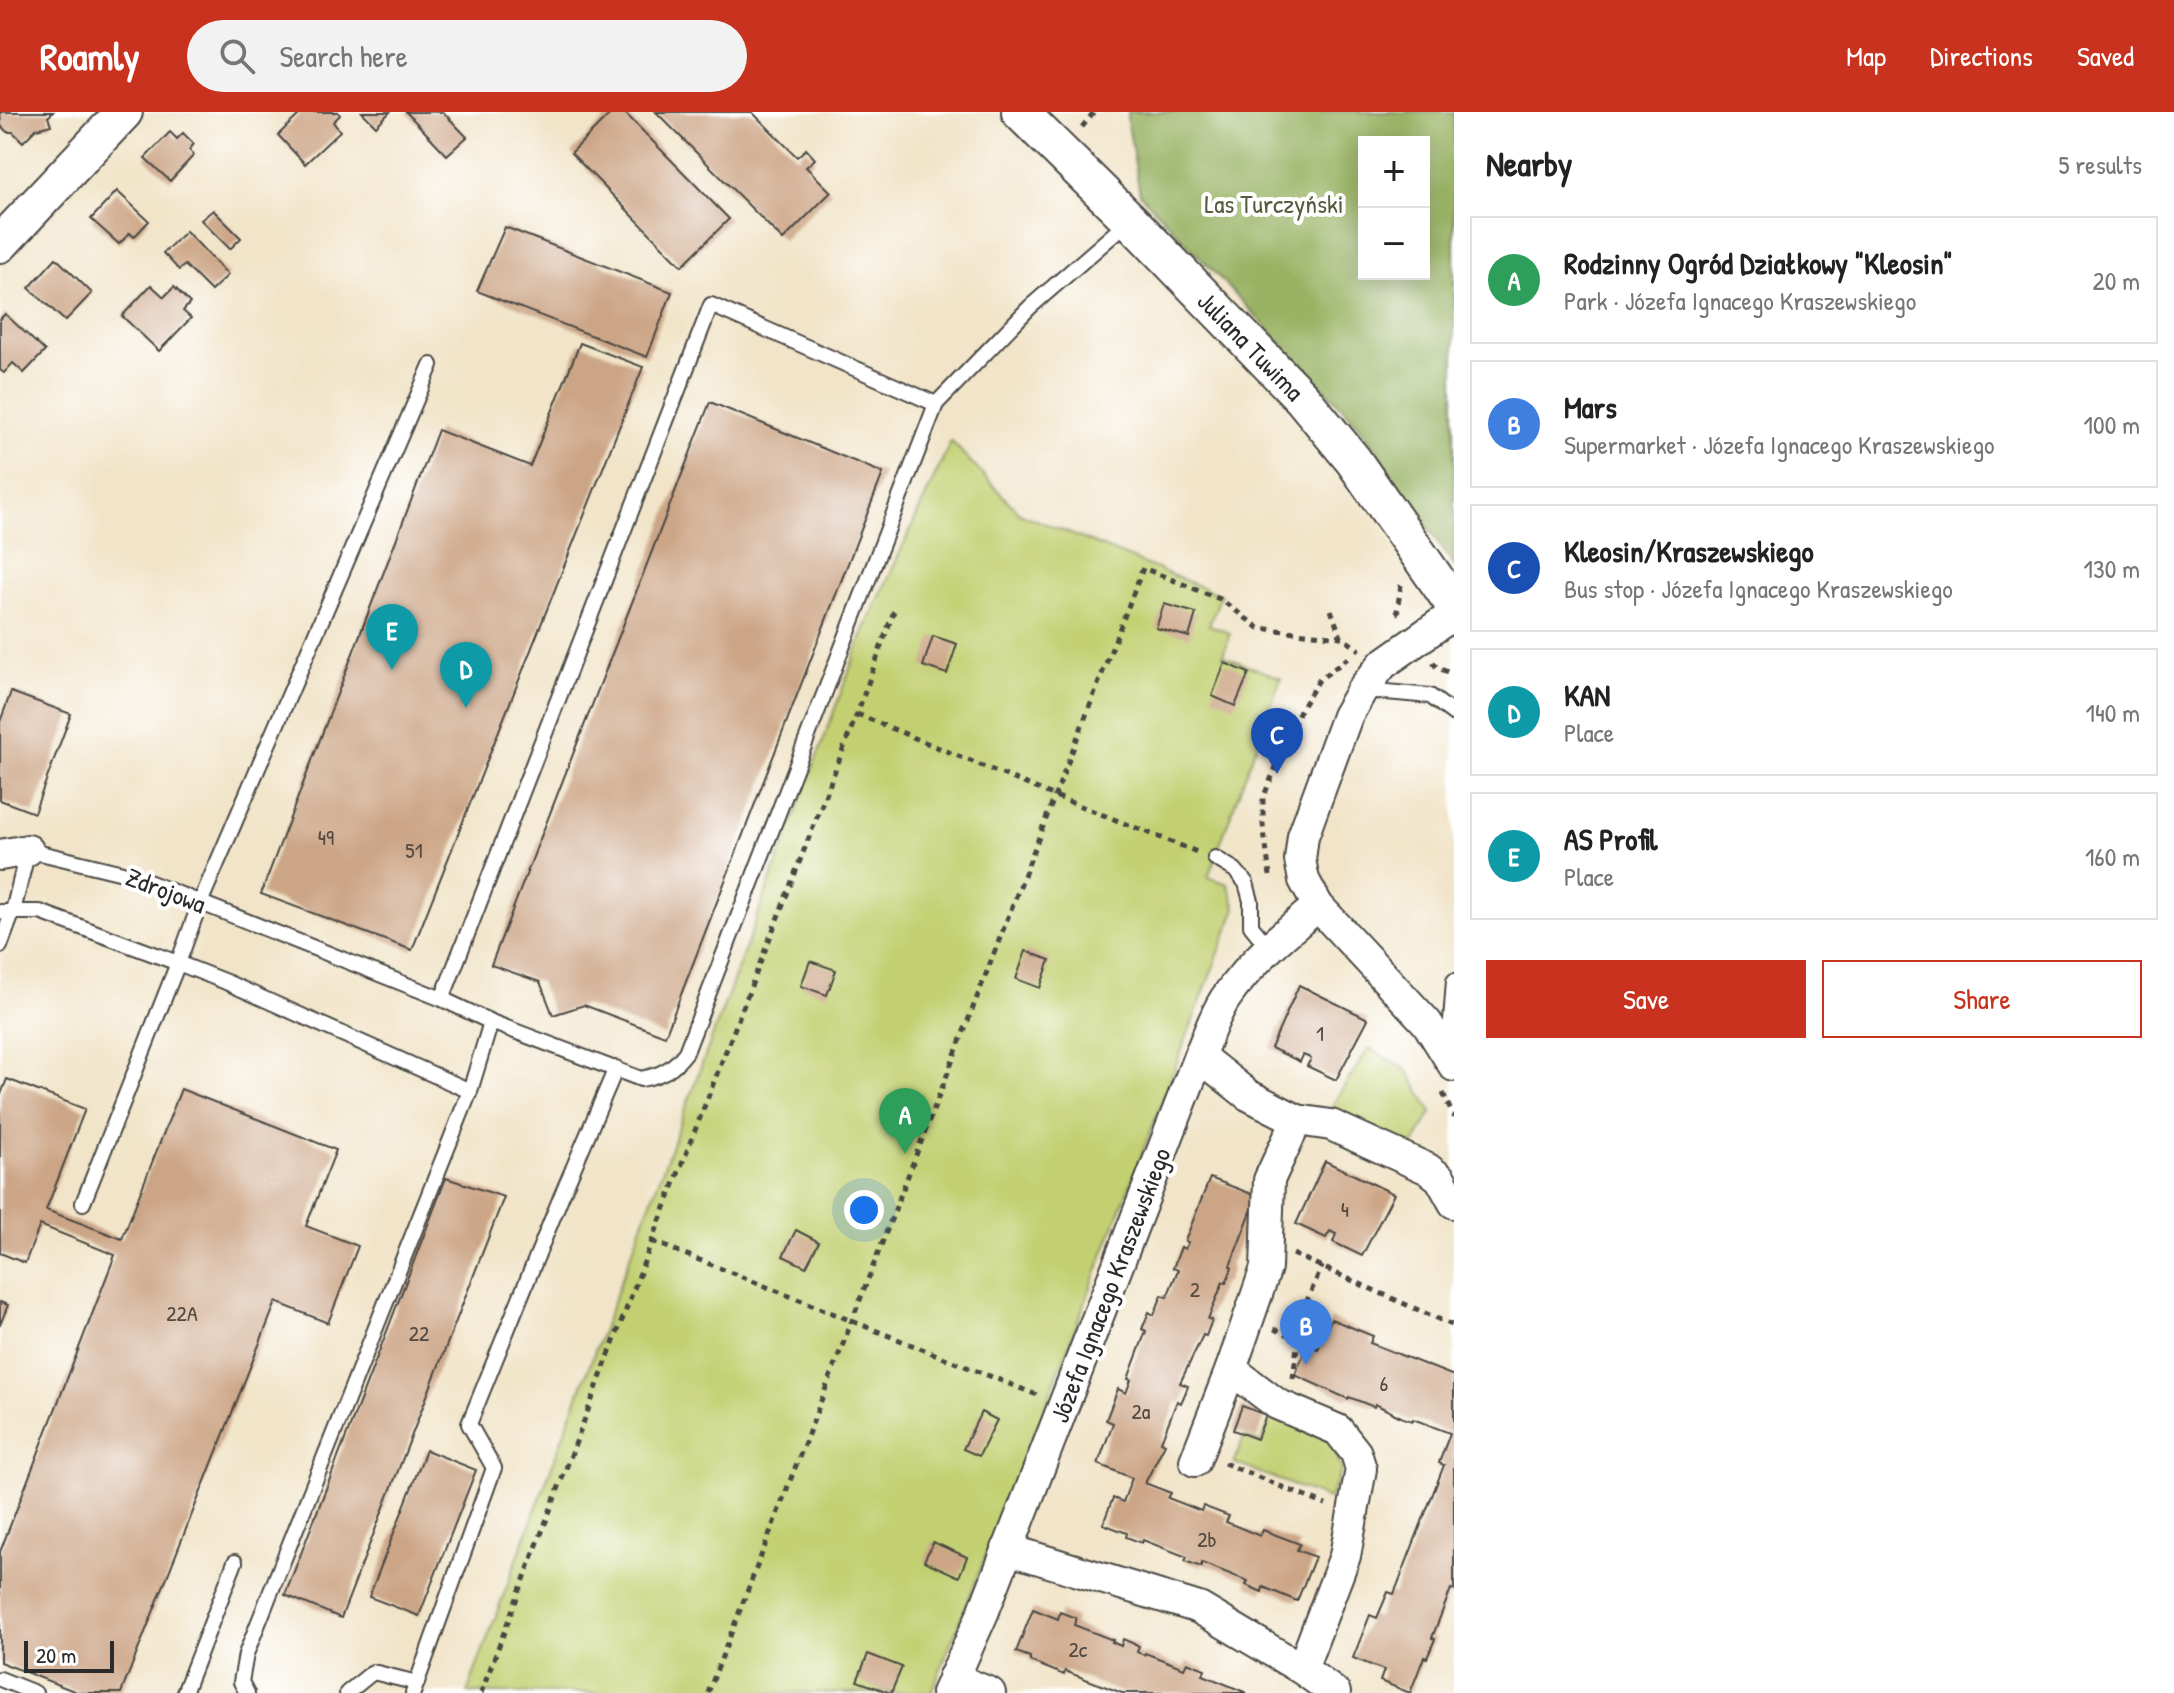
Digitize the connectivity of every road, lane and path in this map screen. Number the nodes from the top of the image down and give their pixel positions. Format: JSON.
{"nodes":[{"id":1,"x":124,"y":112,"type":"edge"},
{"id":2,"x":1020,"y":112,"type":"edge"},
{"id":3,"x":1130,"y":220,"type":"junction"},
{"id":4,"x":0,"y":244,"type":"edge"},
{"id":5,"x":431,"y":365,"type":"dead end"},
{"id":6,"x":936,"y":404,"type":"junction"},
{"id":7,"x":1454,"y":605,"type":"edge"},
{"id":8,"x":895,"y":608,"type":"dead end"},
{"id":9,"x":1331,"y":610,"type":"dead end"},
{"id":10,"x":1397,"y":611,"type":"dead end"},
{"id":11,"x":1454,"y":614,"type":"edge"},
{"id":12,"x":1390,"y":620,"type":"dead end"},
{"id":13,"x":1341,"y":637,"type":"junction"},
{"id":14,"x":1370,"y":652,"type":"junction"},
{"id":15,"x":1362,"y":690,"type":"junction"},
{"id":16,"x":857,"y":714,"type":"junction"},
{"id":17,"x":1454,"y":714,"type":"edge"},
{"id":18,"x":1055,"y":796,"type":"junction"},
{"id":19,"x":14,"y":852,"type":"edge"},
{"id":20,"x":1215,"y":858,"type":"joint"},
{"id":21,"x":200,"y":903,"type":"junction"},
{"id":22,"x":1318,"y":906,"type":"junction"},
{"id":23,"x":6,"y":912,"type":"edge"},
{"id":24,"x":1292,"y":927,"type":"junction"},
{"id":25,"x":0,"y":946,"type":"edge"},
{"id":26,"x":1269,"y":948,"type":"junction"},
{"id":27,"x":178,"y":963,"type":"junction"},
{"id":28,"x":1454,"y":981,"type":"edge"},
{"id":29,"x":442,"y":999,"type":"junction"},
{"id":30,"x":491,"y":1022,"type":"junction"},
{"id":31,"x":1199,"y":1056,"type":"junction"},
{"id":32,"x":616,"y":1068,"type":"junction"},
{"id":33,"x":1448,"y":1071,"type":"edge"},
{"id":34,"x":470,"y":1091,"type":"junction"},
{"id":35,"x":1454,"y":1118,"type":"edge"},
{"id":36,"x":1297,"y":1120,"type":"junction"},
{"id":37,"x":83,"y":1203,"type":"dead end"},
{"id":38,"x":1454,"y":1203,"type":"edge"},
{"id":39,"x":652,"y":1241,"type":"junction"},
{"id":40,"x":1267,"y":1243,"type":"junction"},
{"id":41,"x":1322,"y":1266,"type":"junction"},
{"id":42,"x":852,"y":1320,"type":"junction"},
{"id":43,"x":1454,"y":1326,"type":"edge"},
{"id":44,"x":1231,"y":1369,"type":"junction"},
{"id":45,"x":1063,"y":1404,"type":"junction"},
{"id":46,"x":1302,"y":1415,"type":"junction"},
{"id":47,"x":1196,"y":1457,"type":"joint"},
{"id":48,"x":1352,"y":1516,"type":"junction"},
{"id":49,"x":1007,"y":1549,"type":"junction"},
{"id":50,"x":235,"y":1562,"type":"dead end"},
{"id":51,"x":1302,"y":1669,"type":"junction"},
{"id":52,"x":0,"y":1679,"type":"edge"},
{"id":53,"x":950,"y":1686,"type":"edge"},
{"id":54,"x":415,"y":1688,"type":"edge"},
{"id":55,"x":242,"y":1689,"type":"edge"},
{"id":56,"x":35,"y":1693,"type":"edge"},
{"id":57,"x":184,"y":1693,"type":"edge"},
{"id":58,"x":347,"y":1693,"type":"edge"},
{"id":59,"x":481,"y":1693,"type":"edge"},
{"id":60,"x":708,"y":1693,"type":"edge"},
{"id":61,"x":990,"y":1693,"type":"edge"},
{"id":62,"x":1335,"y":1693,"type":"edge"}],
"edges":[{"from":1,"to":4,"type":"street"},
{"from":2,"to":3,"type":"street","name":"Juliana Tuwima"},
{"from":3,"to":6,"type":"lane"},
{"from":3,"to":7,"type":"street","name":"Juliana Tuwima"},
{"from":5,"to":21,"type":"lane"},
{"from":6,"to":29,"type":"lane"},
{"from":6,"to":32,"type":"lane","name":"Zdrojowa"},
{"from":8,"to":16,"type":"path"},
{"from":9,"to":13,"type":"path"},
{"from":10,"to":12,"type":"path"},
{"from":11,"to":14,"type":"street"},
{"from":13,"to":14,"type":"path"},
{"from":13,"to":18,"type":"path"},
{"from":14,"to":15,"type":"street"},
{"from":14,"to":24,"type":"path"},
{"from":15,"to":17,"type":"lane"},
{"from":15,"to":22,"type":"street"},
{"from":16,"to":18,"type":"path"},
{"from":16,"to":39,"type":"path"},
{"from":18,"to":20,"type":"path"},
{"from":18,"to":42,"type":"path"},
{"from":19,"to":21,"type":"lane","name":"Zdrojowa"},
{"from":19,"to":23,"type":"lane"},
{"from":20,"to":26,"type":"lane"},
{"from":21,"to":27,"type":"lane"},
{"from":21,"to":29,"type":"lane","name":"Zdrojowa"},
{"from":22,"to":24,"type":"street","name":"Józefa Ignacego Kraszewskiego"},
{"from":22,"to":33,"type":"street"},
{"from":23,"to":25,"type":"lane"},
{"from":23,"to":27,"type":"lane"},
{"from":24,"to":26,"type":"street","name":"Józefa Ignacego Kraszewskiego"},
{"from":26,"to":31,"type":"street","name":"Józefa Ignacego Kraszewskiego"},
{"from":27,"to":34,"type":"lane"},
{"from":27,"to":37,"type":"lane"},
{"from":28,"to":33,"type":"lane"},
{"from":29,"to":30,"type":"lane","name":"Zdrojowa"},
{"from":30,"to":32,"type":"lane","name":"Zdrojowa"},
{"from":30,"to":34,"type":"lane"},
{"from":31,"to":36,"type":"street"},
{"from":31,"to":45,"type":"street","name":"Józefa Ignacego Kraszewskiego"},
{"from":32,"to":54,"type":"lane"},
{"from":33,"to":35,"type":"path"},
{"from":34,"to":55,"type":"lane"},
{"from":36,"to":38,"type":"street"},
{"from":36,"to":40,"type":"street"},
{"from":39,"to":42,"type":"path"},
{"from":39,"to":59,"type":"path"},
{"from":40,"to":41,"type":"path"},
{"from":40,"to":44,"type":"street"},
{"from":41,"to":43,"type":"path"},
{"from":41,"to":46,"type":"path"},
{"from":42,"to":45,"type":"path"},
{"from":42,"to":60,"type":"path"},
{"from":44,"to":46,"type":"street"},
{"from":44,"to":47,"type":"street"},
{"from":45,"to":49,"type":"street","name":"Józefa Ignacego Kraszewskiego"},
{"from":46,"to":48,"type":"street"},
{"from":47,"to":48,"type":"path"},
{"from":48,"to":51,"type":"street"},
{"from":49,"to":51,"type":"street"},
{"from":49,"to":53,"type":"street","name":"Józefa Ignacego Kraszewskiego"},
{"from":50,"to":57,"type":"lane"},
{"from":51,"to":62,"type":"street"},
{"from":52,"to":56,"type":"lane"},
{"from":53,"to":61,"type":"street"},
{"from":54,"to":58,"type":"lane"}]}
